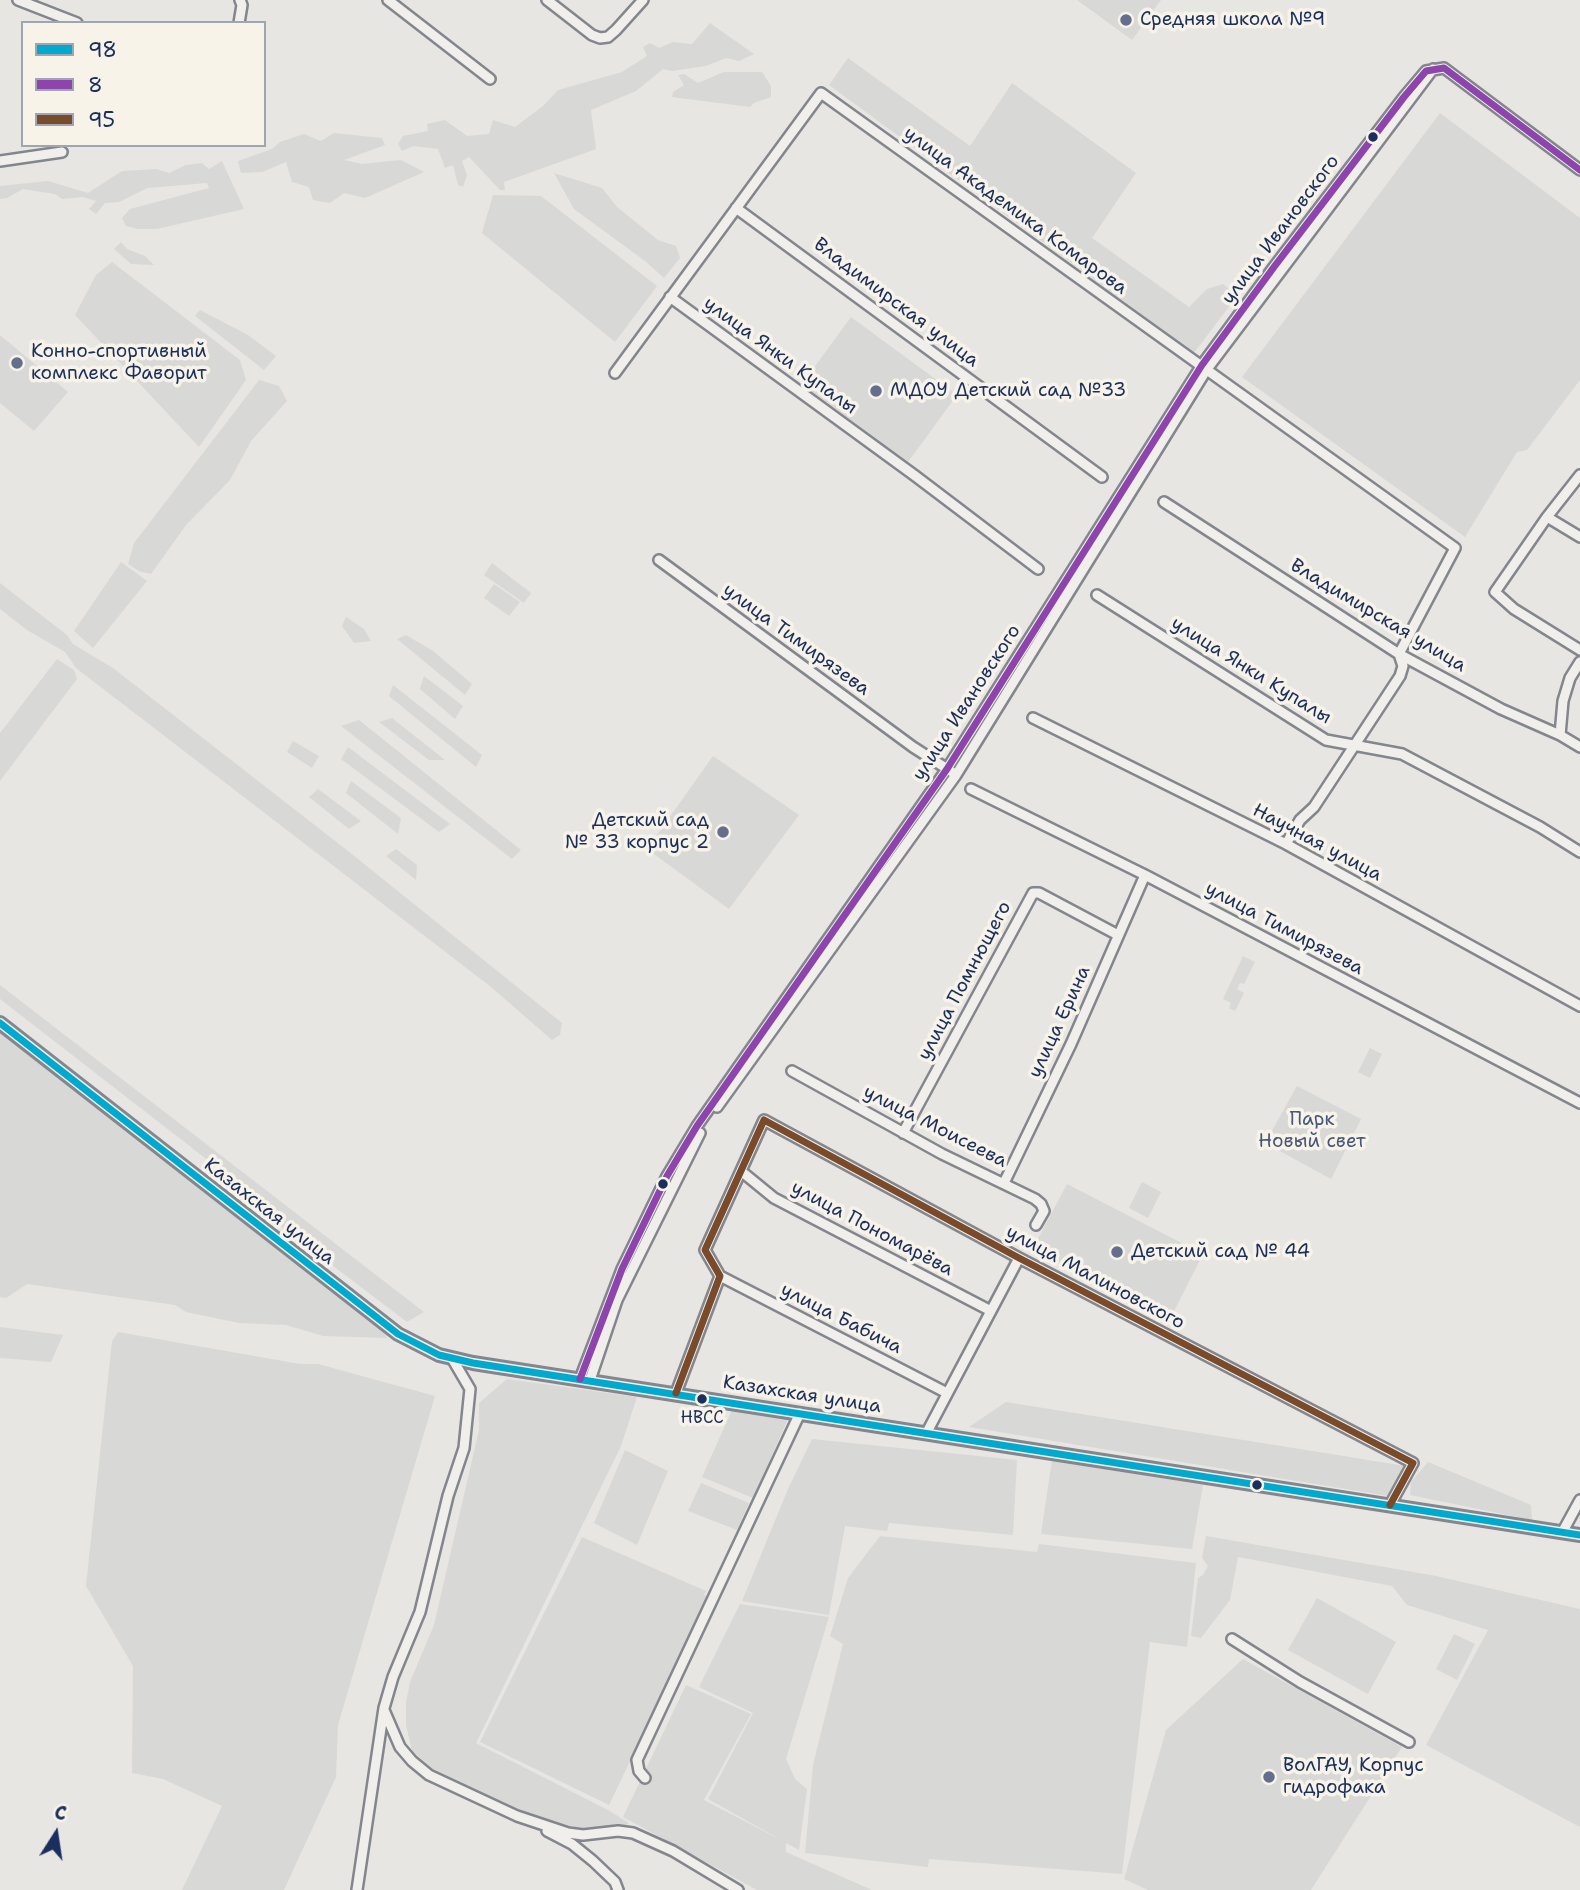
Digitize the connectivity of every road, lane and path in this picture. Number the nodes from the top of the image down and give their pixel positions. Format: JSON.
{"nodes":[{"id":1,"x":18,"y":0,"type":"edge"},
{"id":2,"x":240,"y":0,"type":"edge"},
{"id":3,"x":388,"y":0,"type":"edge"},
{"id":4,"x":547,"y":0,"type":"edge"},
{"id":5,"x":643,"y":0,"type":"edge"},
{"id":6,"x":72,"y":21,"type":"edge"},
{"id":7,"x":239,"y":21,"type":"edge"},
{"id":8,"x":491,"y":79,"type":"dead end"},
{"id":9,"x":62,"y":152,"type":"dead end"},
{"id":10,"x":0,"y":161,"type":"edge"},
{"id":11,"x":1580,"y":170,"type":"edge"},
{"id":12,"x":736,"y":208,"type":"junction"},
{"id":13,"x":670,"y":298,"type":"junction"},
{"id":14,"x":1205,"y":367,"type":"junction"},
{"id":15,"x":615,"y":373,"type":"dead end"},
{"id":16,"x":1580,"y":475,"type":"edge"},
{"id":17,"x":1101,"y":477,"type":"dead end"},
{"id":18,"x":1164,"y":502,"type":"dead end"},
{"id":19,"x":1548,"y":517,"type":"junction"},
{"id":20,"x":1580,"y":537,"type":"edge"},
{"id":21,"x":659,"y":560,"type":"dead end"},
{"id":22,"x":1038,"y":569,"type":"dead end"},
{"id":23,"x":1097,"y":595,"type":"dead end"},
{"id":24,"x":1580,"y":650,"type":"edge"},
{"id":25,"x":1399,"y":654,"type":"junction"},
{"id":26,"x":1580,"y":662,"type":"edge"},
{"id":27,"x":1033,"y":718,"type":"dead end"},
{"id":28,"x":1560,"y":735,"type":"junction"},
{"id":29,"x":1355,"y":746,"type":"junction"},
{"id":30,"x":1580,"y":747,"type":"edge"},
{"id":31,"x":947,"y":769,"type":"junction"},
{"id":32,"x":956,"y":775,"type":"junction"},
{"id":33,"x":971,"y":789,"type":"dead end"},
{"id":34,"x":1286,"y":845,"type":"junction"},
{"id":35,"x":1580,"y":852,"type":"edge"},
{"id":36,"x":1145,"y":875,"type":"junction"},
{"id":37,"x":1118,"y":935,"type":"junction"},
{"id":38,"x":1580,"y":1006,"type":"edge"},
{"id":39,"x":0,"y":1023,"type":"edge"},
{"id":40,"x":792,"y":1071,"type":"dead end"},
{"id":41,"x":1580,"y":1103,"type":"edge"},
{"id":42,"x":903,"y":1133,"type":"junction"},
{"id":43,"x":741,"y":1171,"type":"junction"},
{"id":44,"x":1004,"y":1182,"type":"junction"},
{"id":45,"x":1036,"y":1225,"type":"dead end"},
{"id":46,"x":1019,"y":1258,"type":"junction"},
{"id":47,"x":720,"y":1276,"type":"junction"},
{"id":48,"x":991,"y":1311,"type":"junction"},
{"id":49,"x":453,"y":1360,"type":"junction"},
{"id":50,"x":585,"y":1380,"type":"junction"},
{"id":51,"x":676,"y":1393,"type":"junction"},
{"id":52,"x":947,"y":1393,"type":"junction"},
{"id":53,"x":800,"y":1413,"type":"junction"},
{"id":54,"x":927,"y":1433,"type":"junction"},
{"id":55,"x":1580,"y":1500,"type":"edge"},
{"id":56,"x":1390,"y":1505,"type":"junction"},
{"id":57,"x":1563,"y":1531,"type":"junction"},
{"id":58,"x":1580,"y":1535,"type":"edge"},
{"id":59,"x":1232,"y":1639,"type":"dead end"},
{"id":60,"x":384,"y":1708,"type":"junction"},
{"id":61,"x":1409,"y":1742,"type":"dead end"},
{"id":62,"x":645,"y":1778,"type":"dead end"},
{"id":63,"x":517,"y":1816,"type":"junction"},
{"id":64,"x":357,"y":1890,"type":"edge"},
{"id":65,"x":618,"y":1890,"type":"edge"},
{"id":66,"x":738,"y":1890,"type":"edge"}],
"edges":[{"from":1,"to":6,"type":"street"},
{"from":2,"to":7,"type":"street"},
{"from":3,"to":8,"type":"street"},
{"from":4,"to":5,"type":"street"},
{"from":9,"to":10,"type":"street"},
{"from":11,"to":14,"type":"street","name":"улица Ивановского"},
{"from":12,"to":13,"type":"street"},
{"from":12,"to":14,"type":"street","name":"улица Академика Комарова"},
{"from":12,"to":17,"type":"street","name":"Владимирская улица"},
{"from":13,"to":15,"type":"street"},
{"from":13,"to":22,"type":"street","name":"улица Янки Купалы"},
{"from":14,"to":25,"type":"street","name":"улица Академика Комарова"},
{"from":14,"to":31,"type":"street","name":"улица Ивановского"},
{"from":14,"to":32,"type":"street","name":"улица Ивановского"},
{"from":16,"to":19,"type":"street"},
{"from":18,"to":25,"type":"street","name":"Владимирская улица"},
{"from":19,"to":20,"type":"street"},
{"from":19,"to":24,"type":"street"},
{"from":21,"to":31,"type":"street","name":"улица Тимирязева"},
{"from":23,"to":29,"type":"street","name":"улица Янки Купалы"},
{"from":25,"to":28,"type":"street","name":"Владимирская улица"},
{"from":25,"to":29,"type":"street"},
{"from":26,"to":28,"type":"street"},
{"from":27,"to":34,"type":"street","name":"Научная улица"},
{"from":28,"to":30,"type":"street","name":"Владимирская улица"},
{"from":29,"to":34,"type":"street"},
{"from":29,"to":35,"type":"street","name":"улица Янки Купалы"},
{"from":31,"to":32,"type":"street","name":"улица Тимирязева"},
{"from":31,"to":50,"type":"street","name":"улица Ивановского"},
{"from":32,"to":50,"type":"street","name":"улица Ивановского"},
{"from":33,"to":36,"type":"street","name":"улица Тимирязева"},
{"from":34,"to":38,"type":"street","name":"Научная улица"},
{"from":36,"to":37,"type":"street","name":"улица Ерина"},
{"from":36,"to":41,"type":"street","name":"улица Тимирязева"},
{"from":37,"to":42,"type":"street","name":"улица Помнющего"},
{"from":37,"to":44,"type":"street","name":"улица Ерина"},
{"from":39,"to":49,"type":"main road","name":"Казахская улица"},
{"from":40,"to":42,"type":"street","name":"улица Моисеева"},
{"from":42,"to":44,"type":"street","name":"улица Моисеева"},
{"from":43,"to":46,"type":"street","name":"улица Малиновского"},
{"from":43,"to":47,"type":"street"},
{"from":43,"to":48,"type":"street","name":"улица Пономарёва"},
{"from":44,"to":45,"type":"street","name":"улица Моисеева"},
{"from":46,"to":48,"type":"street"},
{"from":46,"to":56,"type":"street","name":"улица Малиновского"},
{"from":47,"to":51,"type":"street"},
{"from":47,"to":52,"type":"street","name":"улица Бабича"},
{"from":48,"to":52,"type":"street"},
{"from":49,"to":50,"type":"main road","name":"Казахская улица"},
{"from":49,"to":60,"type":"street"},
{"from":50,"to":51,"type":"main road","name":"Казахская улица"},
{"from":51,"to":53,"type":"main road","name":"Казахская улица"},
{"from":52,"to":54,"type":"street"},
{"from":53,"to":54,"type":"main road","name":"Казахская улица"},
{"from":53,"to":62,"type":"street"},
{"from":54,"to":56,"type":"main road","name":"Казахская улица"},
{"from":55,"to":57,"type":"street"},
{"from":56,"to":57,"type":"main road","name":"Казахская улица"},
{"from":57,"to":58,"type":"main road","name":"Казахская улица"},
{"from":59,"to":61,"type":"street"},
{"from":60,"to":63,"type":"street"},
{"from":60,"to":64,"type":"street"},
{"from":63,"to":65,"type":"street"},
{"from":63,"to":66,"type":"street"}]}
